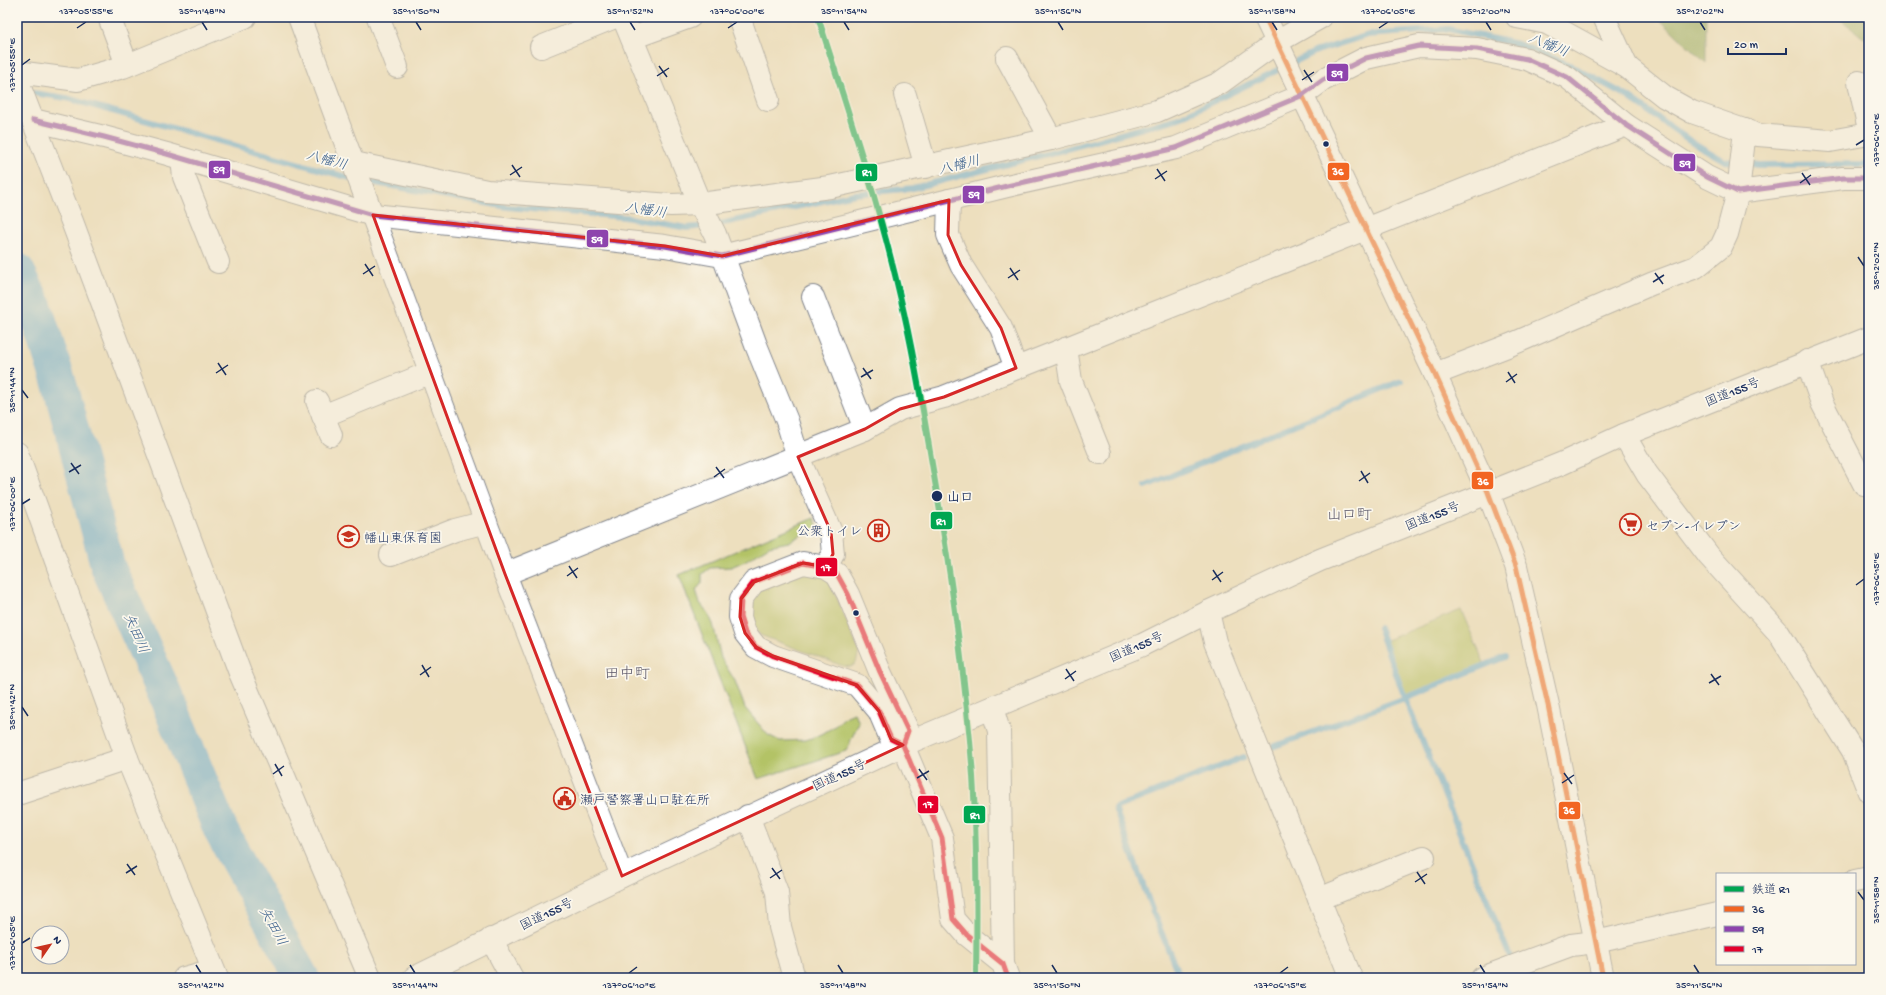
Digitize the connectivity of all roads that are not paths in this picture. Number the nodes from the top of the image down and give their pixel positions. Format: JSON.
{"nodes":[{"id":1,"x":109,"y":17,"type":"edge"},
{"id":2,"x":245,"y":17,"type":"edge"},
{"id":3,"x":299,"y":17,"type":"edge"},
{"id":4,"x":378,"y":17,"type":"edge"},
{"id":5,"x":615,"y":17,"type":"edge"},
{"id":6,"x":623,"y":17,"type":"edge"},
{"id":7,"x":690,"y":17,"type":"edge"},
{"id":8,"x":739,"y":17,"type":"edge"},
{"id":9,"x":1265,"y":17,"type":"edge"},
{"id":10,"x":1321,"y":17,"type":"edge"},
{"id":11,"x":1517,"y":17,"type":"edge"},
{"id":12,"x":1604,"y":17,"type":"edge"},
{"id":13,"x":632,"y":38,"type":"junction"},
{"id":14,"x":1279,"y":46,"type":"junction"},
{"id":15,"x":541,"y":47,"type":"dead end"},
{"id":16,"x":1007,"y":58,"type":"dead end"},
{"id":17,"x":127,"y":65,"type":"junction"},
{"id":18,"x":397,"y":67,"type":"dead end"},
{"id":19,"x":1627,"y":67,"type":"junction"},
{"id":20,"x":17,"y":78,"type":"edge"},
{"id":21,"x":1859,"y":82,"type":"dead end"},
{"id":22,"x":1298,"y":89,"type":"junction"},
{"id":23,"x":905,"y":95,"type":"dead end"},
{"id":24,"x":768,"y":100,"type":"dead end"},
{"id":25,"x":30,"y":114,"type":"junction"},
{"id":26,"x":1626,"y":125,"type":"junction"},
{"id":27,"x":1869,"y":130,"type":"edge"},
{"id":28,"x":1869,"y":134,"type":"edge"},
{"id":29,"x":1051,"y":139,"type":"junction"},
{"id":30,"x":1744,"y":139,"type":"junction"},
{"id":31,"x":182,"y":158,"type":"junction"},
{"id":32,"x":926,"y":167,"type":"junction"},
{"id":33,"x":356,"y":169,"type":"junction"},
{"id":34,"x":1869,"y":178,"type":"edge"},
{"id":35,"x":1739,"y":184,"type":"junction"},
{"id":36,"x":949,"y":200,"type":"junction"},
{"id":37,"x":370,"y":206,"type":"junction"},
{"id":38,"x":702,"y":209,"type":"junction"},
{"id":39,"x":1365,"y":228,"type":"junction"},
{"id":40,"x":722,"y":256,"type":"junction"},
{"id":41,"x":218,"y":262,"type":"dead end"},
{"id":42,"x":813,"y":297,"type":"dead end"},
{"id":43,"x":1869,"y":338,"type":"edge"},
{"id":44,"x":1066,"y":348,"type":"junction"},
{"id":45,"x":1807,"y":361,"type":"junction"},
{"id":46,"x":1016,"y":368,"type":"junction"},
{"id":47,"x":431,"y":372,"type":"junction"},
{"id":48,"x":1435,"y":374,"type":"junction"},
{"id":49,"x":324,"y":418,"type":"dead end"},
{"id":50,"x":865,"y":429,"type":"junction"},
{"id":51,"x":1624,"y":435,"type":"junction"},
{"id":52,"x":1100,"y":453,"type":"dead end"},
{"id":53,"x":18,"y":457,"type":"edge"},
{"id":54,"x":798,"y":457,"type":"junction"},
{"id":55,"x":1864,"y":484,"type":"dead end"},
{"id":56,"x":1488,"y":492,"type":"junction"},
{"id":57,"x":486,"y":522,"type":"junction"},
{"id":58,"x":392,"y":555,"type":"dead end"},
{"id":59,"x":826,"y":567,"type":"junction"},
{"id":60,"x":505,"y":574,"type":"junction"},
{"id":61,"x":1208,"y":612,"type":"junction"},
{"id":62,"x":992,"y":708,"type":"junction"},
{"id":63,"x":903,"y":744,"type":"junction"},
{"id":64,"x":127,"y":758,"type":"junction"},
{"id":65,"x":1869,"y":792,"type":"edge"},
{"id":66,"x":17,"y":794,"type":"edge"},
{"id":67,"x":748,"y":816,"type":"junction"},
{"id":68,"x":1424,"y":858,"type":"dead end"},
{"id":69,"x":622,"y":876,"type":"junction"},
{"id":70,"x":1869,"y":878,"type":"edge"},
{"id":71,"x":1856,"y":881,"type":"edge"},
{"id":72,"x":1319,"y":899,"type":"junction"},
{"id":73,"x":1716,"y":914,"type":"edge"},
{"id":74,"x":491,"y":939,"type":"junction"},
{"id":75,"x":1596,"y":942,"type":"junction"},
{"id":76,"x":1005,"y":971,"type":"edge"},
{"id":77,"x":215,"y":974,"type":"edge"},
{"id":78,"x":184,"y":978,"type":"edge"},
{"id":79,"x":370,"y":978,"type":"edge"},
{"id":80,"x":414,"y":978,"type":"edge"},
{"id":81,"x":512,"y":978,"type":"edge"},
{"id":82,"x":794,"y":978,"type":"edge"},
{"id":83,"x":1351,"y":978,"type":"edge"},
{"id":84,"x":1482,"y":978,"type":"edge"},
{"id":85,"x":1603,"y":978,"type":"edge"}],
"edges":[{"from":1,"to":17,"type":"main road"},
{"from":2,"to":17,"type":"main road"},
{"from":3,"to":33,"type":"main road"},
{"from":4,"to":18,"type":"main road"},
{"from":5,"to":15,"type":"main road"},
{"from":6,"to":13,"type":"main road"},
{"from":7,"to":13,"type":"main road"},
{"from":8,"to":24,"type":"main road"},
{"from":9,"to":14,"type":"main road"},
{"from":10,"to":14,"type":"main road"},
{"from":11,"to":19,"type":"main road"},
{"from":12,"to":19,"type":"main road"},
{"from":13,"to":38,"type":"main road"},
{"from":14,"to":22,"type":"main road"},
{"from":14,"to":29,"type":"main road"},
{"from":16,"to":29,"type":"main road"},
{"from":17,"to":20,"type":"main road"},
{"from":19,"to":30,"type":"main road"},
{"from":20,"to":25,"type":"main road"},
{"from":21,"to":27,"type":"main road"},
{"from":22,"to":26,"type":"main road"},
{"from":22,"to":36,"type":"main road"},
{"from":22,"to":39,"type":"main road"},
{"from":23,"to":32,"type":"main road"},
{"from":25,"to":31,"type":"main road"},
{"from":25,"to":79,"type":"main road"},
{"from":26,"to":35,"type":"main road"},
{"from":26,"to":39,"type":"main road"},
{"from":28,"to":30,"type":"main road"},
{"from":29,"to":32,"type":"main road"},
{"from":30,"to":35,"type":"main road"},
{"from":31,"to":37,"type":"main road"},
{"from":31,"to":41,"type":"main road"},
{"from":32,"to":38,"type":"main road"},
{"from":33,"to":37,"type":"main road"},
{"from":33,"to":38,"type":"main road"},
{"from":34,"to":35,"type":"main road"},
{"from":35,"to":48,"type":"main road"},
{"from":36,"to":40,"type":"main road"},
{"from":36,"to":46,"type":"main road"},
{"from":37,"to":40,"type":"main road"},
{"from":37,"to":47,"type":"main road"},
{"from":38,"to":40,"type":"main road"},
{"from":39,"to":44,"type":"main road"},
{"from":39,"to":48,"type":"main road"},
{"from":40,"to":54,"type":"main road"},
{"from":42,"to":50,"type":"main road"},
{"from":43,"to":45,"type":"main road","name":"国道155号"},
{"from":44,"to":46,"type":"main road"},
{"from":44,"to":52,"type":"main road"},
{"from":45,"to":51,"type":"main road","name":"国道155号"},
{"from":45,"to":55,"type":"main road"},
{"from":46,"to":50,"type":"main road"},
{"from":47,"to":49,"type":"main road"},
{"from":47,"to":57,"type":"main road"},
{"from":48,"to":56,"type":"main road"},
{"from":50,"to":54,"type":"main road"},
{"from":51,"to":56,"type":"main road","name":"国道155号"},
{"from":51,"to":65,"type":"main road"},
{"from":53,"to":64,"type":"main road"},
{"from":54,"to":59,"type":"main road"},
{"from":54,"to":60,"type":"main road"},
{"from":56,"to":61,"type":"main road","name":"国道155号"},
{"from":56,"to":75,"type":"main road"},
{"from":57,"to":58,"type":"main road"},
{"from":57,"to":60,"type":"main road"},
{"from":59,"to":63,"type":"main road"},
{"from":59,"to":63,"type":"main road"},
{"from":60,"to":69,"type":"main road"},
{"from":61,"to":62,"type":"main road","name":"国道155号"},
{"from":61,"to":72,"type":"main road"},
{"from":62,"to":63,"type":"main road","name":"国道155号"},
{"from":62,"to":76,"type":"main road"},
{"from":63,"to":67,"type":"main road","name":"国道155号"},
{"from":63,"to":76,"type":"main road"},
{"from":64,"to":66,"type":"main road"},
{"from":64,"to":77,"type":"main road"},
{"from":67,"to":69,"type":"main road","name":"国道155号"},
{"from":67,"to":82,"type":"main road"},
{"from":68,"to":72,"type":"main road"},
{"from":69,"to":74,"type":"main road","name":"国道155号"},
{"from":70,"to":71,"type":"main road"},
{"from":72,"to":83,"type":"main road"},
{"from":73,"to":75,"type":"main road"},
{"from":74,"to":80,"type":"main road","name":"国道155号"},
{"from":74,"to":81,"type":"main road"},
{"from":75,"to":84,"type":"main road"},
{"from":75,"to":85,"type":"main road"},
{"from":77,"to":78,"type":"main road"}]}
